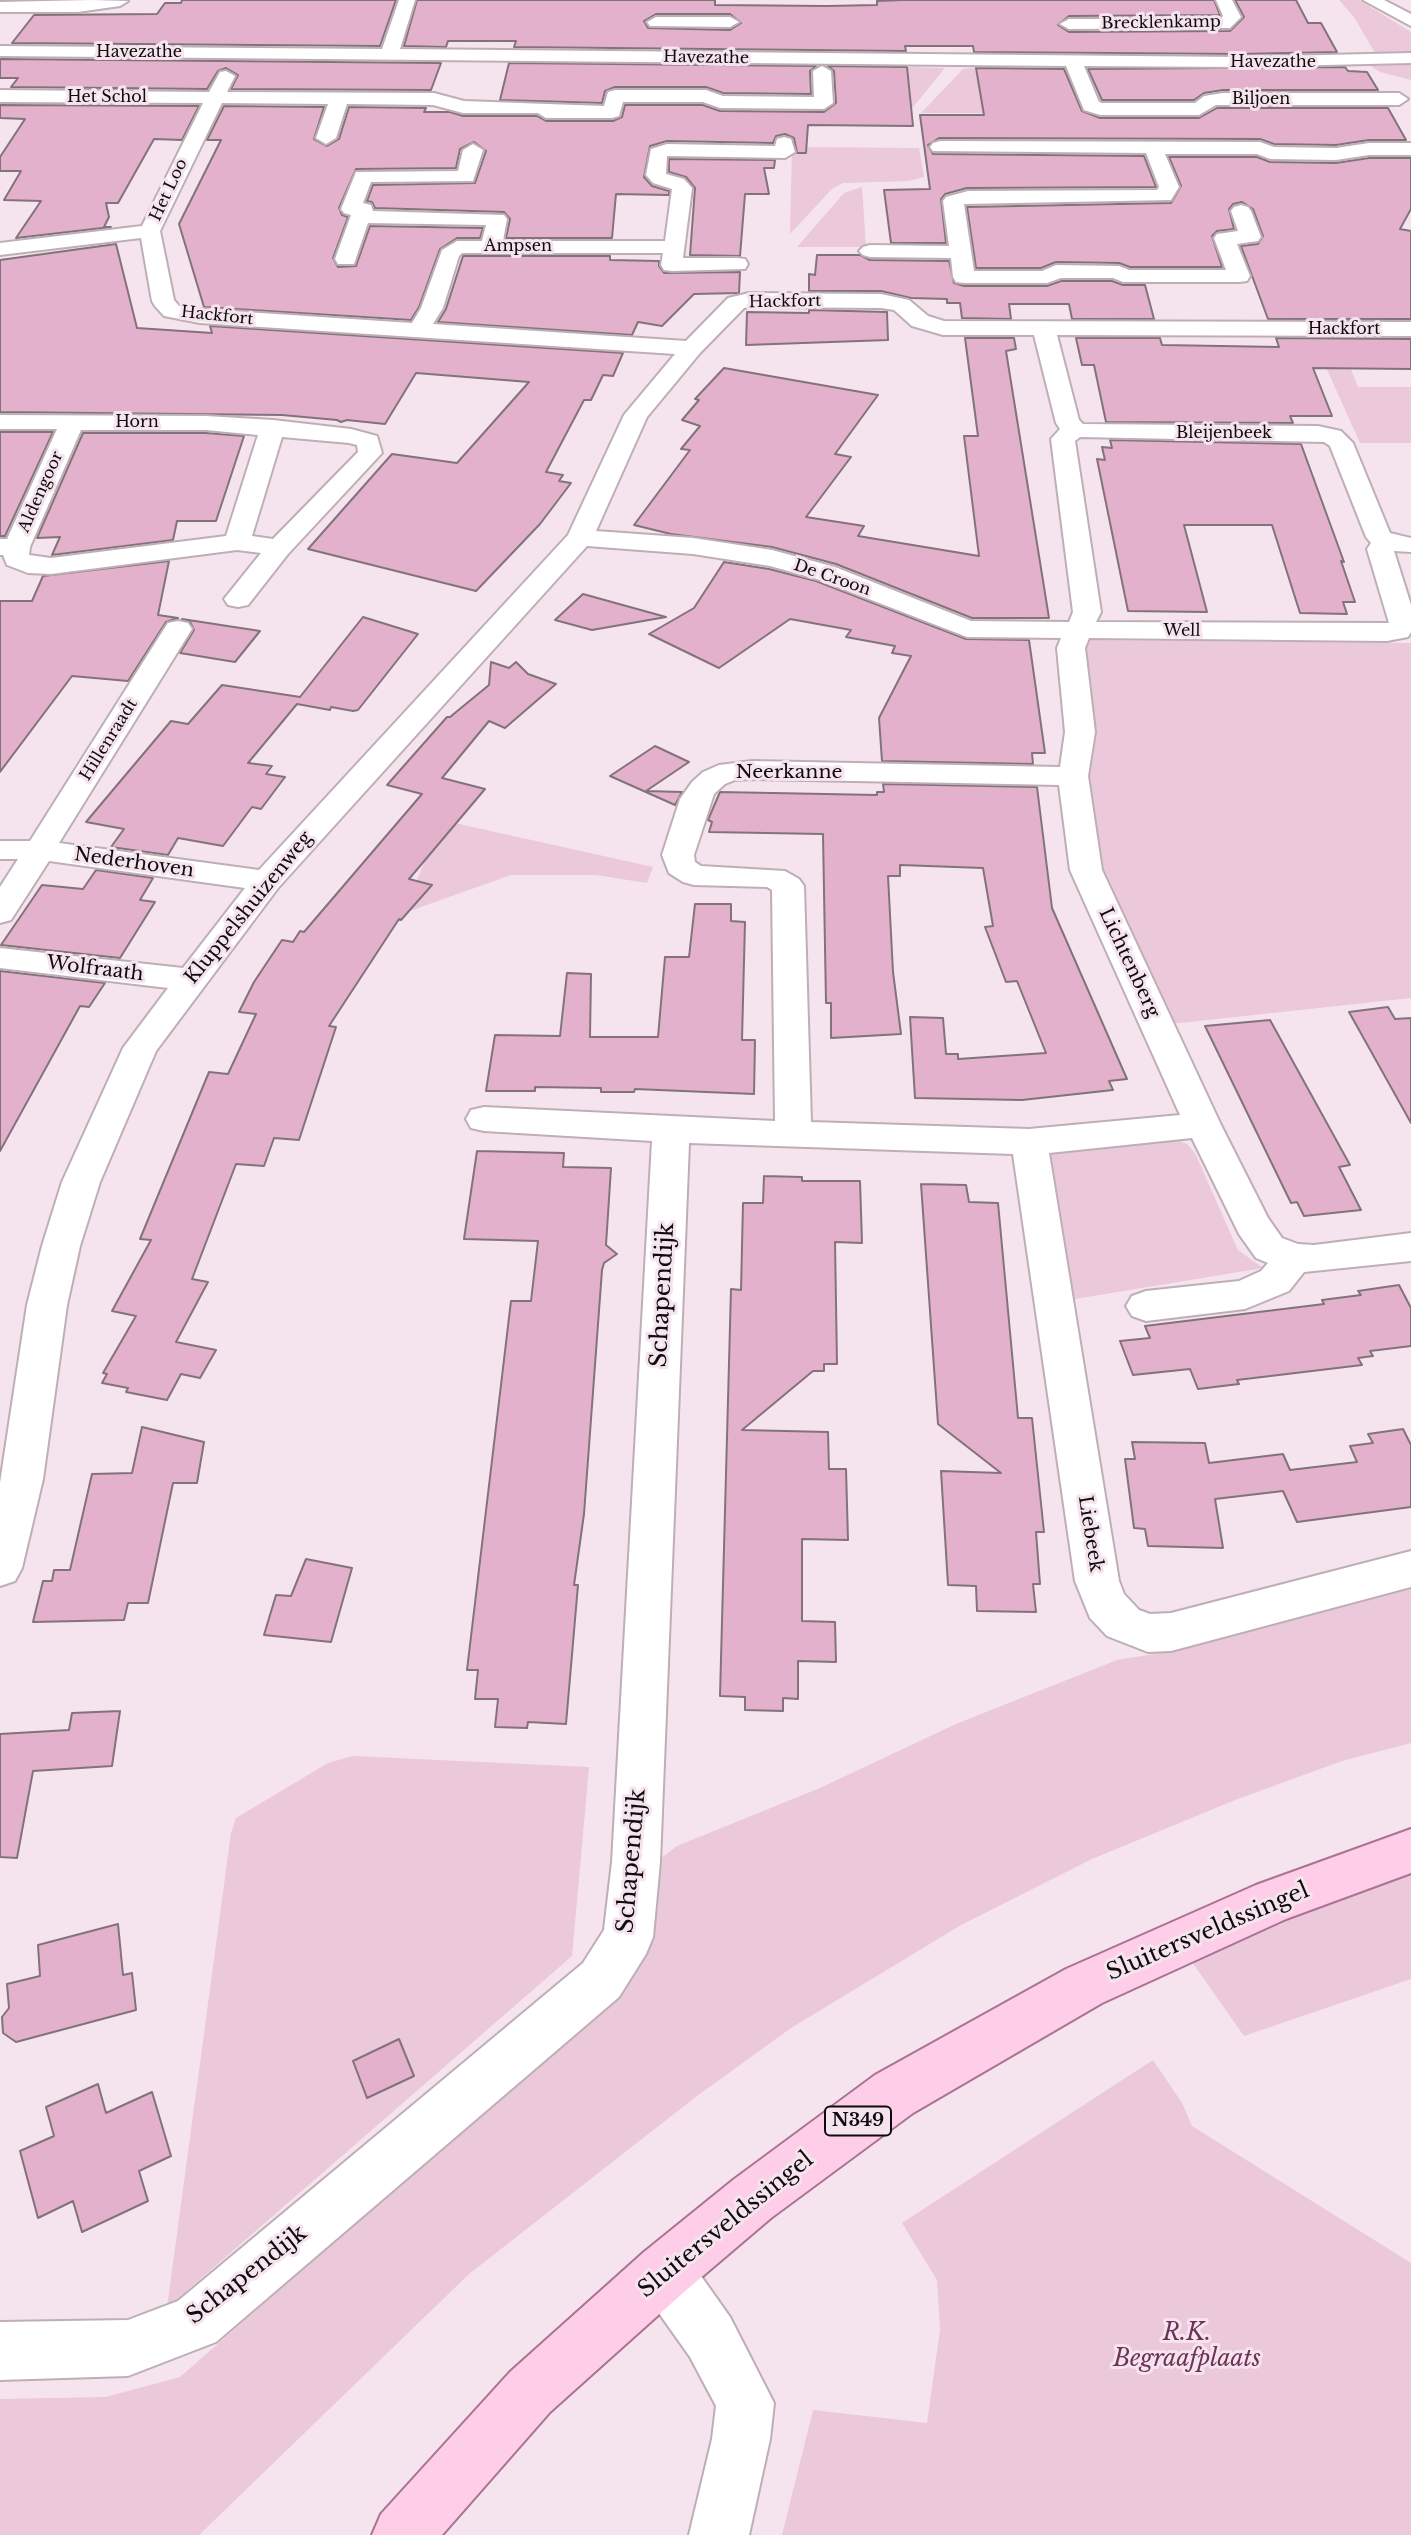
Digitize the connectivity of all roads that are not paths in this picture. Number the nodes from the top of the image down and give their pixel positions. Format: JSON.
{"nodes":[{"id":1,"x":407,"y":0,"type":"edge"},
{"id":2,"x":732,"y":0,"type":"edge"},
{"id":3,"x":1224,"y":0,"type":"edge"},
{"id":4,"x":1371,"y":0,"type":"edge"},
{"id":5,"x":118,"y":1,"type":"edge"},
{"id":6,"x":0,"y":7,"type":"edge"},
{"id":7,"x":136,"y":12,"type":"dead end"},
{"id":8,"x":1411,"y":21,"type":"edge"},
{"id":9,"x":656,"y":22,"type":"dead end"},
{"id":10,"x":730,"y":22,"type":"junction"},
{"id":11,"x":121,"y":34,"type":"dead end"},
{"id":12,"x":0,"y":51,"type":"edge"},
{"id":13,"x":109,"y":52,"type":"junction"},
{"id":14,"x":239,"y":53,"type":"junction"},
{"id":15,"x":389,"y":55,"type":"junction"},
{"id":16,"x":730,"y":58,"type":"junction"},
{"id":17,"x":1411,"y":58,"type":"edge"},
{"id":18,"x":1076,"y":61,"type":"junction"},
{"id":19,"x":821,"y":71,"type":"dead end"},
{"id":20,"x":381,"y":79,"type":"dead end"},
{"id":21,"x":7,"y":96,"type":"edge"},
{"id":22,"x":213,"y":97,"type":"junction"},
{"id":23,"x":340,"y":97,"type":"junction"},
{"id":24,"x":373,"y":99,"type":"junction"},
{"id":25,"x":720,"y":102,"type":"junction"},
{"id":26,"x":0,"y":115,"type":"edge"},
{"id":27,"x":1411,"y":118,"type":"edge"},
{"id":28,"x":326,"y":138,"type":"dead end"},
{"id":29,"x":785,"y":143,"type":"dead end"},
{"id":30,"x":940,"y":147,"type":"dead end"},
{"id":31,"x":1153,"y":147,"type":"junction"},
{"id":32,"x":1411,"y":149,"type":"edge"},
{"id":33,"x":473,"y":150,"type":"dead end"},
{"id":34,"x":716,"y":151,"type":"junction"},
{"id":35,"x":425,"y":176,"type":"junction"},
{"id":36,"x":1241,"y":211,"type":"dead end"},
{"id":37,"x":360,"y":217,"type":"junction"},
{"id":38,"x":412,"y":218,"type":"junction"},
{"id":39,"x":150,"y":231,"type":"junction"},
{"id":40,"x":492,"y":245,"type":"junction"},
{"id":41,"x":675,"y":247,"type":"junction"},
{"id":42,"x":0,"y":248,"type":"edge"},
{"id":43,"x":870,"y":251,"type":"dead end"},
{"id":44,"x":961,"y":253,"type":"junction"},
{"id":45,"x":346,"y":260,"type":"dead end"},
{"id":46,"x":737,"y":264,"type":"dead end"},
{"id":47,"x":1191,"y":276,"type":"junction"},
{"id":48,"x":1044,"y":328,"type":"junction"},
{"id":49,"x":1411,"y":328,"type":"edge"},
{"id":50,"x":1184,"y":329,"type":"junction"},
{"id":51,"x":418,"y":331,"type":"junction"},
{"id":52,"x":692,"y":348,"type":"junction"},
{"id":53,"x":0,"y":422,"type":"edge"},
{"id":54,"x":72,"y":422,"type":"junction"},
{"id":55,"x":273,"y":427,"type":"junction"},
{"id":56,"x":1075,"y":429,"type":"junction"},
{"id":57,"x":580,"y":538,"type":"junction"},
{"id":58,"x":237,"y":542,"type":"junction"},
{"id":59,"x":1399,"y":544,"type":"edge"},
{"id":60,"x":9,"y":547,"type":"edge"},
{"id":61,"x":279,"y":548,"type":"junction"},
{"id":62,"x":238,"y":599,"type":"dead end"},
{"id":63,"x":178,"y":629,"type":"dead end"},
{"id":64,"x":1080,"y":630,"type":"junction"},
{"id":65,"x":1073,"y":776,"type":"junction"},
{"id":66,"x":0,"y":850,"type":"edge"},
{"id":67,"x":39,"y":850,"type":"junction"},
{"id":68,"x":267,"y":881,"type":"junction"},
{"id":69,"x":0,"y":913,"type":"edge"},
{"id":70,"x":0,"y":958,"type":"edge"},
{"id":71,"x":190,"y":981,"type":"junction"},
{"id":72,"x":484,"y":1119,"type":"dead end"},
{"id":73,"x":1203,"y":1125,"type":"junction"},
{"id":74,"x":671,"y":1130,"type":"junction"},
{"id":75,"x":793,"y":1135,"type":"junction"},
{"id":76,"x":1029,"y":1142,"type":"junction"},
{"id":77,"x":1411,"y":1247,"type":"edge"},
{"id":78,"x":1294,"y":1258,"type":"junction"},
{"id":79,"x":1146,"y":1306,"type":"dead end"},
{"id":80,"x":0,"y":1568,"type":"edge"},
{"id":81,"x":1411,"y":1569,"type":"edge"},
{"id":82,"x":1411,"y":1852,"type":"edge"},
{"id":83,"x":664,"y":2272,"type":"junction"},
{"id":84,"x":0,"y":2351,"type":"edge"},
{"id":85,"x":402,"y":2535,"type":"edge"},
{"id":86,"x":719,"y":2535,"type":"edge"}],
"edges":[{"from":1,"to":15,"type":"street"},
{"from":2,"to":10,"type":"street"},
{"from":3,"to":18,"type":"street","name":"Brecklenkamp"},
{"from":4,"to":8,"type":"street"},
{"from":5,"to":6,"type":"street"},
{"from":5,"to":7,"type":"street"},
{"from":9,"to":10,"type":"street"},
{"from":10,"to":16,"type":"street"},
{"from":11,"to":13,"type":"street"},
{"from":12,"to":13,"type":"street","name":"Havezathe"},
{"from":13,"to":14,"type":"street","name":"Havezathe"},
{"from":14,"to":15,"type":"street","name":"Havezathe"},
{"from":14,"to":22,"type":"street","name":"Het Loo"},
{"from":15,"to":16,"type":"street","name":"Havezathe"},
{"from":16,"to":18,"type":"street","name":"Havezathe"},
{"from":17,"to":18,"type":"street","name":"Havezathe"},
{"from":18,"to":27,"type":"street","name":"Biljoen"},
{"from":19,"to":25,"type":"street"},
{"from":20,"to":24,"type":"street"},
{"from":21,"to":22,"type":"street","name":"Het Schol"},
{"from":21,"to":26,"type":"street"},
{"from":22,"to":23,"type":"street"},
{"from":22,"to":39,"type":"street","name":"Het Loo"},
{"from":23,"to":24,"type":"street"},
{"from":23,"to":28,"type":"street"},
{"from":24,"to":25,"type":"street"},
{"from":25,"to":34,"type":"street"},
{"from":29,"to":34,"type":"street"},
{"from":30,"to":31,"type":"street"},
{"from":31,"to":32,"type":"street"},
{"from":31,"to":44,"type":"street"},
{"from":33,"to":35,"type":"street"},
{"from":34,"to":41,"type":"street"},
{"from":35,"to":37,"type":"street"},
{"from":35,"to":38,"type":"street"},
{"from":36,"to":47,"type":"street"},
{"from":37,"to":38,"type":"street"},
{"from":37,"to":45,"type":"street"},
{"from":38,"to":40,"type":"street"},
{"from":39,"to":42,"type":"street","name":"Het Loo"},
{"from":39,"to":51,"type":"street","name":"Hackfort"},
{"from":40,"to":41,"type":"street","name":"Ampsen"},
{"from":40,"to":51,"type":"street","name":"Ampsen"},
{"from":41,"to":46,"type":"street"},
{"from":43,"to":44,"type":"street"},
{"from":44,"to":47,"type":"street"},
{"from":47,"to":50,"type":"street"},
{"from":48,"to":50,"type":"street","name":"Hackfort"},
{"from":48,"to":52,"type":"street","name":"Hackfort"},
{"from":48,"to":56,"type":"street"},
{"from":49,"to":50,"type":"street","name":"Hackfort"},
{"from":51,"to":52,"type":"street","name":"Hackfort"},
{"from":52,"to":57,"type":"street","name":"Kluppelshuizenweg"},
{"from":53,"to":54,"type":"street","name":"Horn"},
{"from":54,"to":55,"type":"street","name":"Horn"},
{"from":54,"to":60,"type":"street","name":"Aldengoor"},
{"from":55,"to":58,"type":"street"},
{"from":55,"to":61,"type":"street","name":"Horn"},
{"from":56,"to":59,"type":"street","name":"Bleijenbeek"},
{"from":56,"to":64,"type":"street"},
{"from":57,"to":64,"type":"street","name":"De Croon"},
{"from":57,"to":68,"type":"street","name":"Kluppelshuizenweg"},
{"from":58,"to":60,"type":"street"},
{"from":58,"to":61,"type":"street"},
{"from":59,"to":64,"type":"street","name":"Well"},
{"from":61,"to":62,"type":"street","name":"Horn"},
{"from":63,"to":67,"type":"street","name":"Hillenraadt"},
{"from":64,"to":65,"type":"street","name":"Lichtenberg"},
{"from":65,"to":73,"type":"street","name":"Lichtenberg"},
{"from":65,"to":75,"type":"street","name":"Neerkanne"},
{"from":66,"to":67,"type":"street","name":"Nederhoven"},
{"from":67,"to":68,"type":"street","name":"Nederhoven"},
{"from":67,"to":69,"type":"street"},
{"from":68,"to":71,"type":"street","name":"Kluppelshuizenweg"},
{"from":70,"to":71,"type":"street","name":"Wolfraath"},
{"from":71,"to":80,"type":"street","name":"Kluppelshuizenweg"},
{"from":72,"to":74,"type":"street"},
{"from":73,"to":76,"type":"street"},
{"from":73,"to":78,"type":"street","name":"Lichtenberg"},
{"from":74,"to":75,"type":"street"},
{"from":74,"to":84,"type":"street","name":"Schapendijk"},
{"from":75,"to":76,"type":"street"},
{"from":76,"to":81,"type":"street","name":"Liebeek"},
{"from":77,"to":78,"type":"street","name":"Lichtenberg"},
{"from":78,"to":79,"type":"street"},
{"from":82,"to":83,"type":"main road","name":"Sluitersveldssingel","number":"N349"},
{"from":83,"to":85,"type":"main road","name":"Sluitersveldssingel","number":"N349"},
{"from":83,"to":86,"type":"street"}]}
